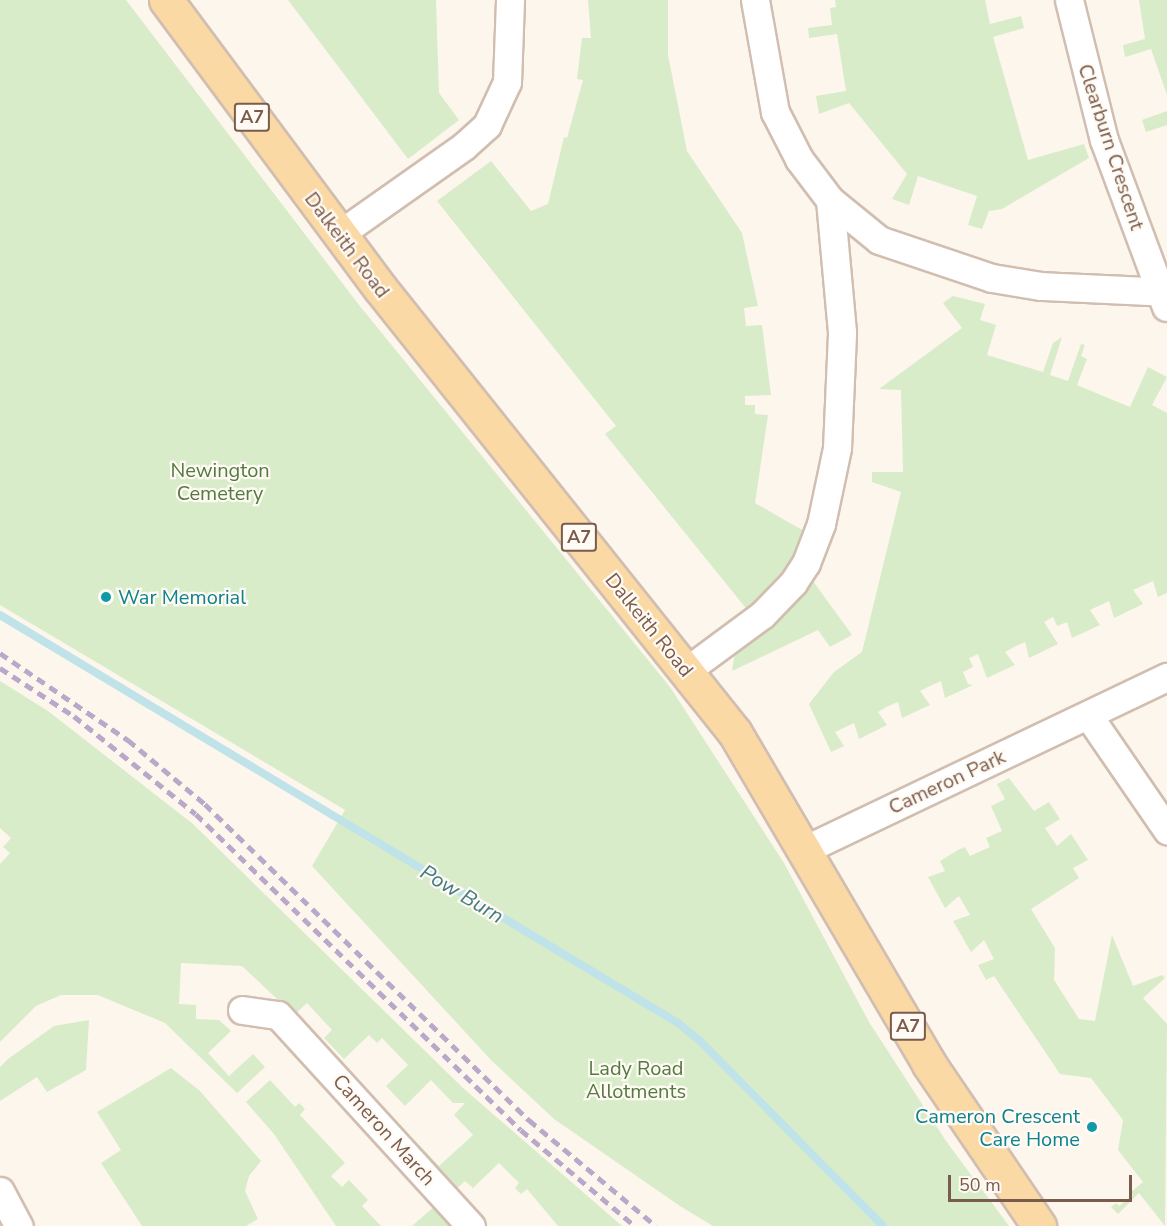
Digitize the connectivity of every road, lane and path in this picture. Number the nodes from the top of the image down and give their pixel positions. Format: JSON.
{"nodes":[{"id":1,"x":166,"y":0,"type":"edge"},
{"id":2,"x":510,"y":0,"type":"edge"},
{"id":3,"x":755,"y":0,"type":"edge"},
{"id":4,"x":1069,"y":0,"type":"edge"},
{"id":5,"x":830,"y":200,"type":"junction"},
{"id":6,"x":338,"y":234,"type":"junction"},
{"id":7,"x":1165,"y":298,"type":"edge"},
{"id":8,"x":686,"y":671,"type":"junction"},
{"id":9,"x":1167,"y":677,"type":"edge"},
{"id":10,"x":1088,"y":715,"type":"junction"},
{"id":11,"x":1167,"y":830,"type":"edge"},
{"id":12,"x":806,"y":849,"type":"junction"},
{"id":13,"x":242,"y":1010,"type":"dead end"},
{"id":14,"x":0,"y":1191,"type":"edge"},
{"id":15,"x":1021,"y":1196,"type":"junction"},
{"id":16,"x":19,"y":1226,"type":"edge"},
{"id":17,"x":471,"y":1226,"type":"edge"},
{"id":18,"x":1039,"y":1226,"type":"edge"},
{"id":19,"x":1051,"y":1226,"type":"edge"}],
"edges":[{"from":1,"to":6,"type":"main road","name":"Dalkeith Road","number":"A7"},
{"from":2,"to":6,"type":"street"},
{"from":3,"to":5,"type":"street"},
{"from":4,"to":7,"type":"street","name":"Clearburn Crescent"},
{"from":5,"to":7,"type":"street"},
{"from":5,"to":8,"type":"street"},
{"from":6,"to":8,"type":"main road","name":"Dalkeith Road","number":"A7"},
{"from":8,"to":12,"type":"main road","name":"Dalkeith Road","number":"A7"},
{"from":9,"to":10,"type":"street","name":"Cameron Park"},
{"from":10,"to":11,"type":"street"},
{"from":10,"to":12,"type":"street","name":"Cameron Park"},
{"from":12,"to":15,"type":"main road","name":"Dalkeith Road","number":"A7"},
{"from":13,"to":17,"type":"street","name":"Cameron March"},
{"from":14,"to":16,"type":"street"},
{"from":15,"to":18,"type":"main road","name":"Dalkeith Road","number":"A7"},
{"from":15,"to":19,"type":"main road","name":"Dalkeith Road","number":"A7"}]}
